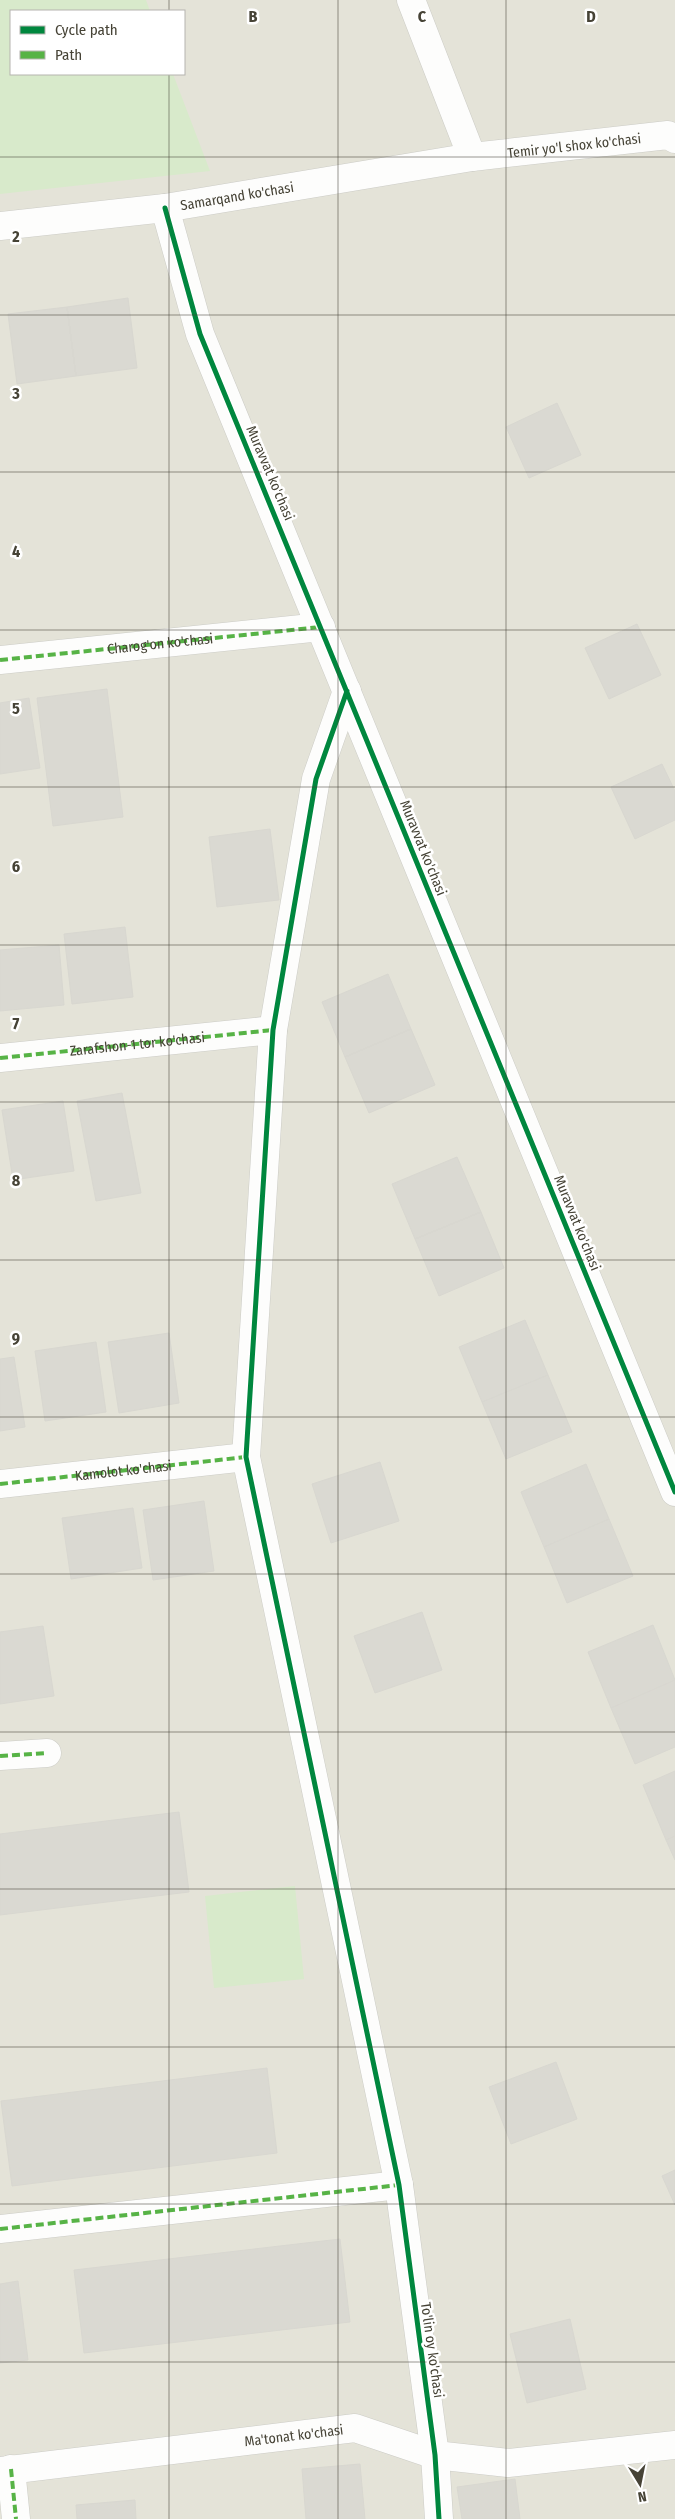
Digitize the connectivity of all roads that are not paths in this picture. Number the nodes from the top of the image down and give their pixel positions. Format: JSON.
{"nodes":[{"id":1,"x":412,"y":0,"type":"edge"},
{"id":2,"x":675,"y":139,"type":"edge"},
{"id":3,"x":472,"y":157,"type":"junction"},
{"id":4,"x":164,"y":208,"type":"junction"},
{"id":5,"x":0,"y":226,"type":"edge"},
{"id":6,"x":321,"y":626,"type":"junction"},
{"id":7,"x":0,"y":660,"type":"edge"},
{"id":8,"x":346,"y":691,"type":"junction"},
{"id":9,"x":273,"y":1030,"type":"junction"},
{"id":10,"x":0,"y":1058,"type":"edge"},
{"id":11,"x":246,"y":1457,"type":"junction"},
{"id":12,"x":0,"y":1484,"type":"edge"},
{"id":13,"x":675,"y":1492,"type":"edge"},
{"id":14,"x":47,"y":1753,"type":"dead end"},
{"id":15,"x":0,"y":1756,"type":"edge"},
{"id":16,"x":399,"y":2185,"type":"junction"},
{"id":17,"x":0,"y":2230,"type":"edge"},
{"id":18,"x":675,"y":2445,"type":"edge"},
{"id":19,"x":435,"y":2455,"type":"junction"},
{"id":20,"x":5,"y":2470,"type":"edge"},
{"id":21,"x":16,"y":2519,"type":"edge"},
{"id":22,"x":439,"y":2519,"type":"edge"}],
"edges":[{"from":1,"to":3,"type":"street"},
{"from":2,"to":3,"type":"street","name":"Temir yo'l shox ko'chasi"},
{"from":3,"to":4,"type":"street","name":"Samarqand ko'chasi"},
{"from":4,"to":5,"type":"street","name":"Samarqand ko'chasi"},
{"from":4,"to":6,"type":"street","name":"Muravvat ko'chasi"},
{"from":6,"to":7,"type":"street","name":"Charog'on ko'chasi"},
{"from":6,"to":8,"type":"street","name":"Muravvat ko'chasi"},
{"from":8,"to":9,"type":"street","name":"To'lin oy ko'chasi"},
{"from":8,"to":13,"type":"street","name":"Muravvat ko'chasi"},
{"from":9,"to":10,"type":"street","name":"Zarafshon-1 tor ko'chasi"},
{"from":9,"to":11,"type":"street","name":"To'lin oy ko'chasi"},
{"from":11,"to":12,"type":"street","name":"Kamolot ko'chasi"},
{"from":11,"to":16,"type":"street","name":"To'lin oy ko'chasi"},
{"from":14,"to":15,"type":"street"},
{"from":16,"to":17,"type":"street"},
{"from":16,"to":19,"type":"street","name":"To'lin oy ko'chasi"},
{"from":18,"to":19,"type":"street","name":"Ma'tonat ko'chasi"},
{"from":19,"to":20,"type":"street","name":"Ma'tonat ko'chasi"},
{"from":19,"to":22,"type":"street","name":"To'lin oy ko'chasi"},
{"from":20,"to":21,"type":"street"}]}
